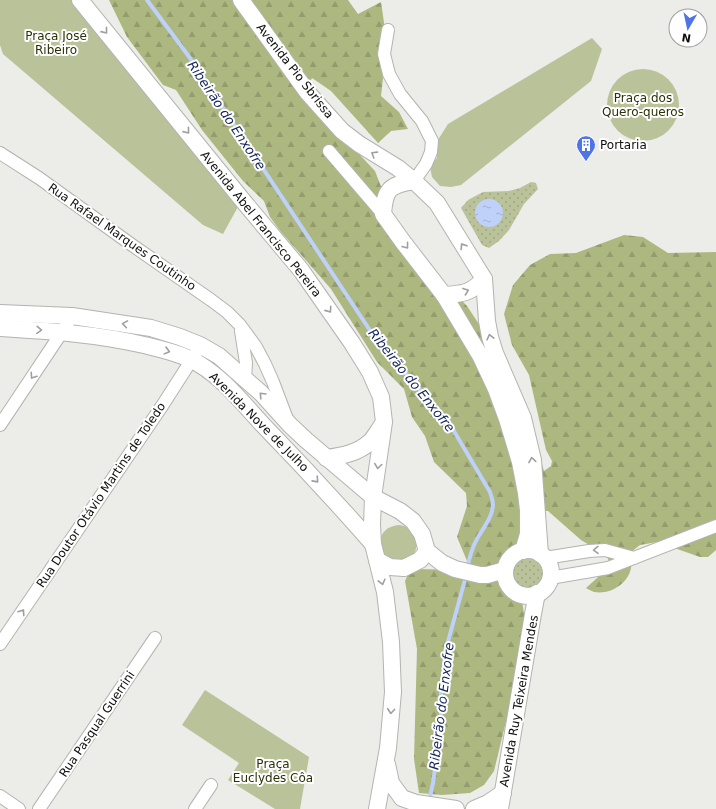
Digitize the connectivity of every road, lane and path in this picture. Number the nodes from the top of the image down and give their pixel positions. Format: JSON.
{"nodes":[{"id":1,"x":80,"y":0,"type":"edge"},
{"id":2,"x":241,"y":0,"type":"edge"},
{"id":3,"x":388,"y":30,"type":"dead end"},
{"id":4,"x":329,"y":151,"type":"dead end"},
{"id":5,"x":0,"y":153,"type":"edge"},
{"id":6,"x":414,"y":181,"type":"junction"},
{"id":7,"x":383,"y":214,"type":"junction"},
{"id":8,"x":484,"y":279,"type":"junction"},
{"id":9,"x":444,"y":295,"type":"junction"},
{"id":10,"x":3,"y":311,"type":"edge"},
{"id":11,"x":72,"y":316,"type":"junction"},
{"id":12,"x":240,"y":325,"type":"junction"},
{"id":13,"x":0,"y":328,"type":"edge"},
{"id":14,"x":62,"y":332,"type":"junction"},
{"id":15,"x":200,"y":345,"type":"junction"},
{"id":16,"x":192,"y":360,"type":"junction"},
{"id":17,"x":246,"y":379,"type":"junction"},
{"id":18,"x":384,"y":422,"type":"junction"},
{"id":19,"x":0,"y":425,"type":"edge"},
{"id":20,"x":290,"y":425,"type":"junction"},
{"id":21,"x":326,"y":458,"type":"junction"},
{"id":22,"x":373,"y":497,"type":"junction"},
{"id":23,"x":400,"y":511,"type":"junction"},
{"id":24,"x":372,"y":525,"type":"junction"},
{"id":25,"x":716,"y":526,"type":"edge"},
{"id":26,"x":373,"y":544,"type":"junction"},
{"id":27,"x":427,"y":551,"type":"junction"},
{"id":28,"x":523,"y":551,"type":"junction"},
{"id":29,"x":542,"y":556,"type":"junction"},
{"id":30,"x":634,"y":558,"type":"junction"},
{"id":31,"x":377,"y":560,"type":"junction"},
{"id":32,"x":505,"y":570,"type":"junction"},
{"id":33,"x":550,"y":578,"type":"junction"},
{"id":34,"x":537,"y":593,"type":"junction"},
{"id":35,"x":155,"y":638,"type":"dead end"},
{"id":36,"x":0,"y":644,"type":"edge"},
{"id":37,"x":386,"y":761,"type":"junction"},
{"id":38,"x":211,"y":785,"type":"dead end"},
{"id":39,"x":0,"y":796,"type":"edge"},
{"id":40,"x":502,"y":801,"type":"edge"},
{"id":41,"x":19,"y":809,"type":"edge"},
{"id":42,"x":39,"y":809,"type":"edge"},
{"id":43,"x":195,"y":809,"type":"edge"},
{"id":44,"x":377,"y":809,"type":"edge"},
{"id":45,"x":456,"y":809,"type":"edge"},
{"id":46,"x":474,"y":809,"type":"edge"}],
"edges":[{"from":1,"to":18,"type":"main road","name":"Avenida Abel Francisco Pereira","one_way":true},
{"from":6,"to":2,"type":"main road","name":"Avenida Pio Sbrissa","one_way":true},
{"from":3,"to":6,"type":"street"},
{"from":4,"to":7,"type":"street"},
{"from":5,"to":12,"type":"street","name":"Rua Rafael Marques Coutinho"},
{"from":6,"to":7,"type":"main road"},
{"from":8,"to":6,"type":"main road","name":"Avenida Pio Sbrissa","one_way":true},
{"from":7,"to":9,"type":"main road","one_way":true},
{"from":9,"to":8,"type":"main road","one_way":true},
{"from":29,"to":8,"type":"main road","name":"Avenida Pio Sbrissa","one_way":true},
{"from":9,"to":28,"type":"main road"},
{"from":10,"to":11,"type":"main road","name":"Avenida Nove de Julho"},
{"from":11,"to":14,"type":"street"},
{"from":15,"to":11,"type":"main road","name":"Avenida Nove de Julho","one_way":true},
{"from":12,"to":17,"type":"street"},
{"from":12,"to":20,"type":"street","name":"Rua Rafael Marques Coutinho"},
{"from":13,"to":14,"type":"main road","name":"Avenida Nove de Julho","one_way":true},
{"from":14,"to":16,"type":"main road","name":"Avenida Nove de Julho","one_way":true},
{"from":14,"to":19,"type":"street","one_way":true},
{"from":15,"to":16,"type":"street","name":"Rua Doutor Otávio Martins de Toledo"},
{"from":15,"to":17,"type":"main road","name":"Avenida Nove de Julho"},
{"from":16,"to":26,"type":"main road","name":"Avenida Nove de Julho","one_way":true},
{"from":36,"to":16,"type":"street","name":"Rua Doutor Otávio Martins de Toledo","one_way":true},
{"from":20,"to":17,"type":"main road","name":"Avenida Nove de Julho","one_way":true},
{"from":18,"to":21,"type":"main road"},
{"from":18,"to":22,"type":"main road","name":"Avenida Abel Francisco Pereira","one_way":true},
{"from":20,"to":21,"type":"main road","name":"Avenida Nove de Julho"},
{"from":21,"to":22,"type":"main road","name":"Avenida Nove de Julho"},
{"from":22,"to":23,"type":"main road","name":"Avenida Nove de Julho"},
{"from":22,"to":24,"type":"main road","name":"Avenida Abel Francisco Pereira"},
{"from":23,"to":24,"type":"main road"},
{"from":23,"to":27,"type":"main road"},
{"from":24,"to":26,"type":"main road","name":"Avenida Abel Francisco Pereira"},
{"from":25,"to":30,"type":"street"},
{"from":26,"to":31,"type":"main road"},
{"from":27,"to":31,"type":"main road"},
{"from":27,"to":32,"type":"main road"},
{"from":28,"to":29,"type":"main road"},
{"from":28,"to":32,"type":"main road"},
{"from":30,"to":29,"type":"street","one_way":true},
{"from":29,"to":33,"type":"main road"},
{"from":30,"to":33,"type":"street"},
{"from":31,"to":37,"type":"main road","one_way":true},
{"from":32,"to":34,"type":"main road"},
{"from":33,"to":34,"type":"main road"},
{"from":34,"to":40,"type":"main road","name":"Avenida Ruy Teixeira Mendes"},
{"from":35,"to":42,"type":"street","name":"Rua Pasqual Guerrini"},
{"from":37,"to":44,"type":"main road"},
{"from":37,"to":45,"type":"main road"},
{"from":38,"to":43,"type":"street"},
{"from":39,"to":41,"type":"street"},
{"from":40,"to":46,"type":"main road"}]}
